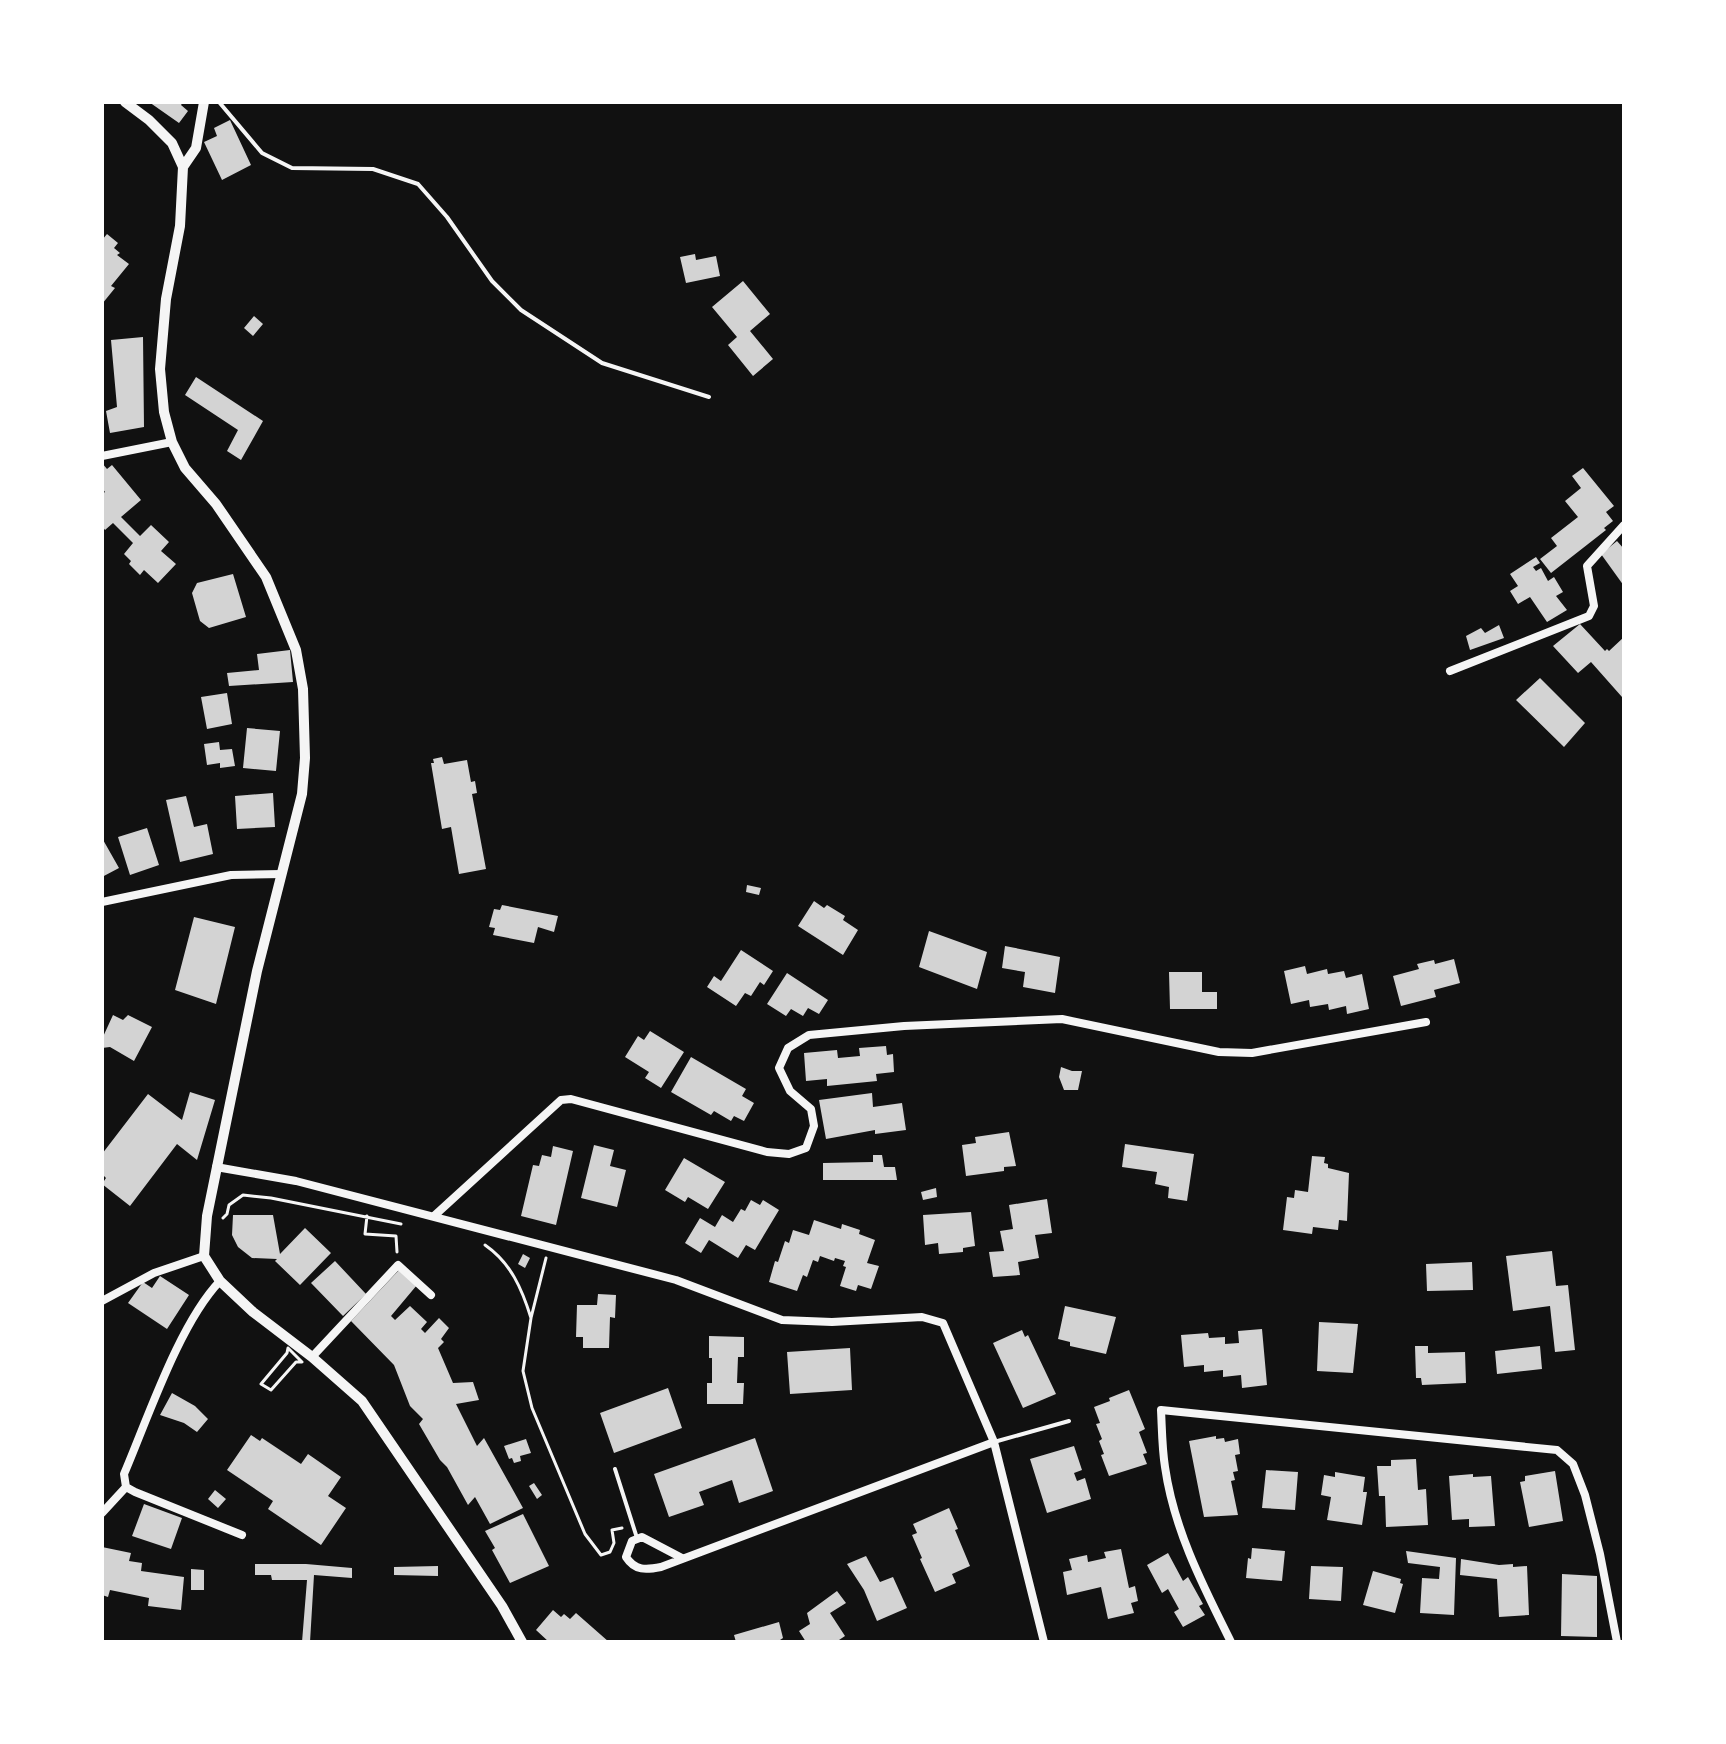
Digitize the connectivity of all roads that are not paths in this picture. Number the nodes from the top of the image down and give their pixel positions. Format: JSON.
{"nodes":[{"id":1,"x":125,"y":102,"type":"edge"},
{"id":2,"x":204,"y":102,"type":"edge"},
{"id":3,"x":219,"y":102,"type":"edge"},
{"id":4,"x":183,"y":167,"type":"junction"},
{"id":5,"x":709,"y":397,"type":"dead end"},
{"id":6,"x":172,"y":442,"type":"junction"},
{"id":7,"x":102,"y":456,"type":"edge"},
{"id":8,"x":1624,"y":525,"type":"edge"},
{"id":9,"x":1450,"y":671,"type":"dead end"},
{"id":10,"x":282,"y":874,"type":"junction"},
{"id":11,"x":102,"y":902,"type":"edge"},
{"id":12,"x":1426,"y":1022,"type":"dead end"},
{"id":13,"x":216,"y":1167,"type":"junction"},
{"id":14,"x":434,"y":1216,"type":"junction"},
{"id":15,"x":204,"y":1256,"type":"junction"},
{"id":16,"x":220,"y":1281,"type":"junction"},
{"id":17,"x":431,"y":1295,"type":"dead end"},
{"id":18,"x":102,"y":1301,"type":"edge"},
{"id":19,"x":312,"y":1357,"type":"junction"},
{"id":20,"x":1069,"y":1421,"type":"dead end"},
{"id":21,"x":994,"y":1442,"type":"junction"},
{"id":22,"x":615,"y":1469,"type":"dead end"},
{"id":23,"x":126,"y":1487,"type":"junction"},
{"id":24,"x":102,"y":1513,"type":"edge"},
{"id":25,"x":242,"y":1535,"type":"dead end"},
{"id":26,"x":637,"y":1538,"type":"junction"},
{"id":27,"x":682,"y":1558,"type":"junction"},
{"id":28,"x":522,"y":1642,"type":"edge"},
{"id":29,"x":1044,"y":1642,"type":"edge"},
{"id":30,"x":1231,"y":1642,"type":"edge"},
{"id":31,"x":1617,"y":1642,"type":"edge"}],
"edges":[{"from":1,"to":4,"type":"street"},
{"from":2,"to":4,"type":"street"},
{"from":3,"to":5,"type":"lane"},
{"from":4,"to":6,"type":"street"},
{"from":6,"to":7,"type":"street"},
{"from":6,"to":10,"type":"street"},
{"from":8,"to":9,"type":"street"},
{"from":10,"to":11,"type":"street"},
{"from":10,"to":13,"type":"street"},
{"from":12,"to":14,"type":"street"},
{"from":13,"to":14,"type":"street"},
{"from":13,"to":15,"type":"street"},
{"from":14,"to":21,"type":"street"},
{"from":15,"to":16,"type":"street"},
{"from":15,"to":18,"type":"street"},
{"from":16,"to":19,"type":"street"},
{"from":16,"to":23,"type":"street"},
{"from":17,"to":19,"type":"street"},
{"from":19,"to":28,"type":"street"},
{"from":20,"to":21,"type":"lane"},
{"from":21,"to":27,"type":"street"},
{"from":21,"to":29,"type":"street"},
{"from":22,"to":26,"type":"lane"},
{"from":23,"to":24,"type":"street"},
{"from":23,"to":25,"type":"street"},
{"from":26,"to":27,"type":"street"},
{"from":26,"to":27,"type":"street"},
{"from":30,"to":31,"type":"street"}]}
